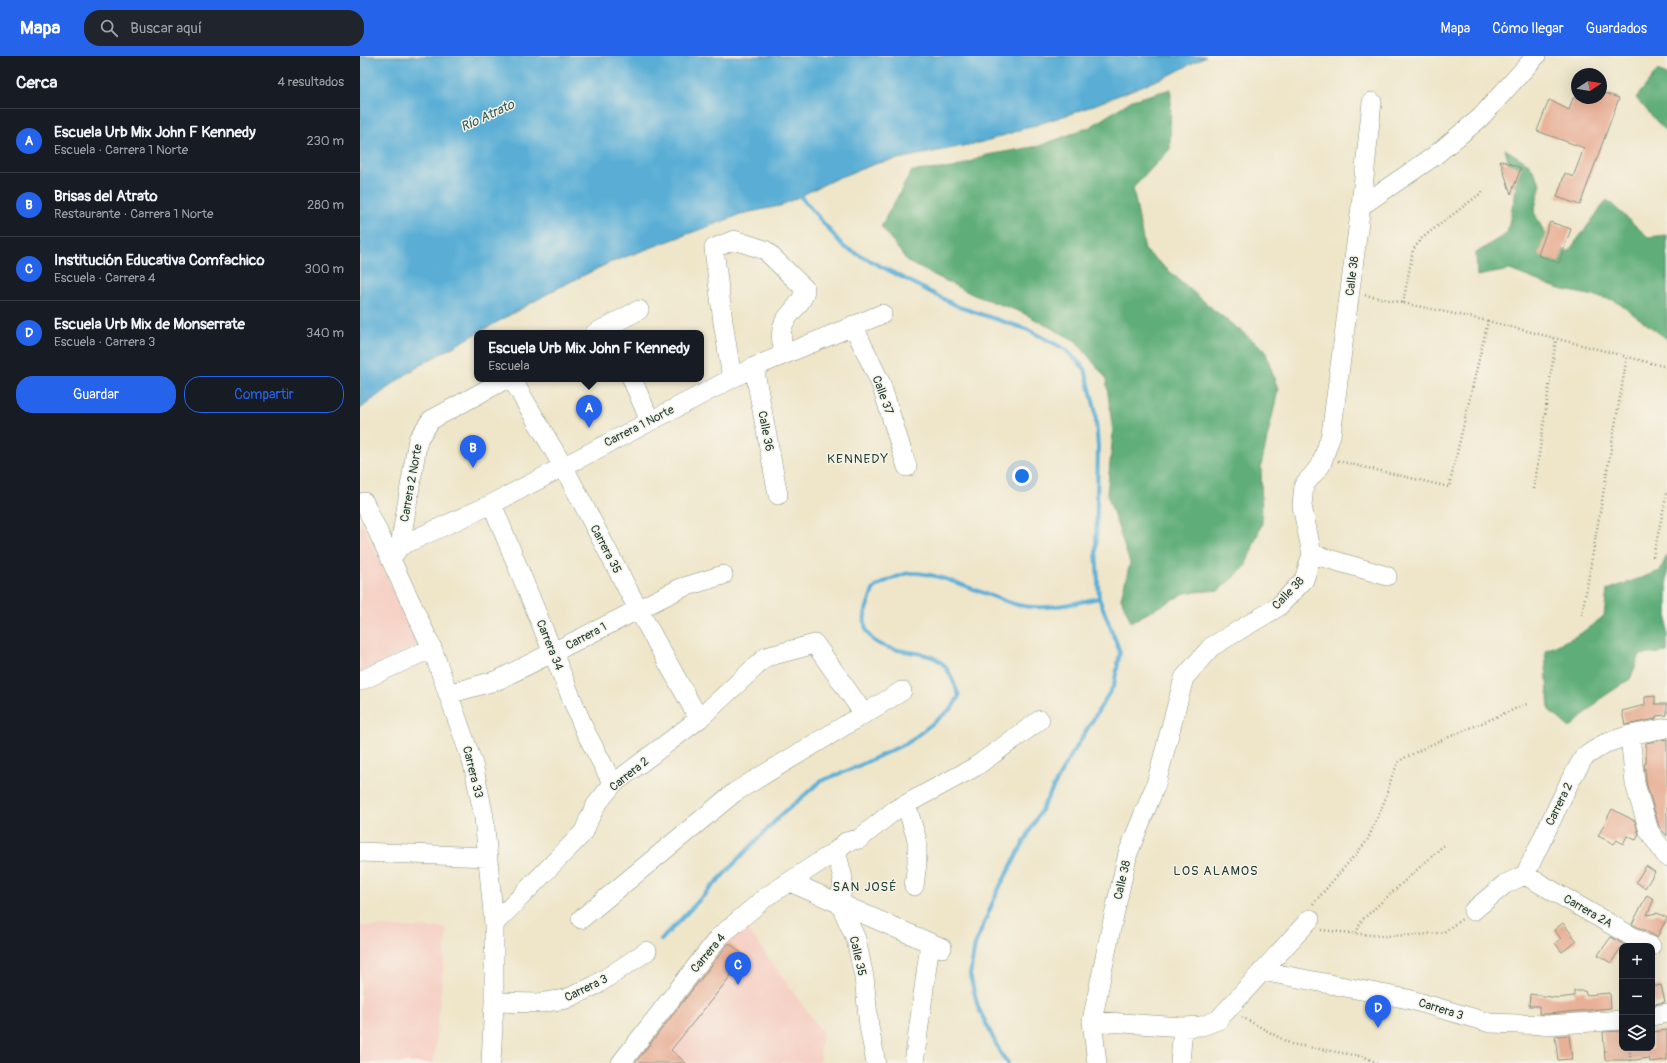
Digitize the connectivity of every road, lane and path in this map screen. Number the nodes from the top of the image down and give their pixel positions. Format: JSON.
{"nodes":[{"id":1,"x":1536,"y":56,"type":"edge"},
{"id":2,"x":1372,"y":102,"type":"dead end"},
{"id":3,"x":1485,"y":190,"type":"dead end"},
{"id":4,"x":1361,"y":206,"type":"junction"},
{"id":5,"x":1350,"y":292,"type":"junction"},
{"id":6,"x":1403,"y":303,"type":"junction"},
{"id":7,"x":639,"y":310,"type":"dead end"},
{"id":8,"x":882,"y":314,"type":"dead end"},
{"id":9,"x":1488,"y":321,"type":"junction"},
{"id":10,"x":854,"y":325,"type":"junction"},
{"id":11,"x":601,"y":330,"type":"edge"},
{"id":12,"x":1556,"y":338,"type":"junction"},
{"id":13,"x":784,"y":354,"type":"junction"},
{"id":14,"x":1627,"y":357,"type":"junction"},
{"id":15,"x":754,"y":367,"type":"junction"},
{"id":16,"x":1667,"y":367,"type":"edge"},
{"id":17,"x":732,"y":378,"type":"junction"},
{"id":18,"x":501,"y":382,"type":"edge"},
{"id":19,"x":514,"y":382,"type":"edge"},
{"id":20,"x":633,"y":382,"type":"edge"},
{"id":21,"x":650,"y":421,"type":"junction"},
{"id":22,"x":1324,"y":458,"type":"junction"},
{"id":23,"x":563,"y":466,"type":"junction"},
{"id":24,"x":907,"y":467,"type":"dead end"},
{"id":25,"x":1534,"y":489,"type":"dead end"},
{"id":26,"x":1667,"y":493,"type":"edge"},
{"id":27,"x":778,"y":495,"type":"dead end"},
{"id":28,"x":364,"y":502,"type":"dead end"},
{"id":29,"x":492,"y":504,"type":"junction"},
{"id":30,"x":395,"y":553,"type":"junction"},
{"id":31,"x":1312,"y":554,"type":"junction"},
{"id":32,"x":1653,"y":557,"type":"dead end"},
{"id":33,"x":724,"y":575,"type":"dead end"},
{"id":34,"x":1387,"y":576,"type":"dead end"},
{"id":35,"x":638,"y":609,"type":"junction"},
{"id":36,"x":1582,"y":615,"type":"dead end"},
{"id":37,"x":432,"y":648,"type":"junction"},
{"id":38,"x":553,"y":653,"type":"junction"},
{"id":39,"x":360,"y":681,"type":"edge"},
{"id":40,"x":902,"y":691,"type":"dead end"},
{"id":41,"x":448,"y":694,"type":"junction"},
{"id":42,"x":1529,"y":703,"type":"dead end"},
{"id":43,"x":864,"y":714,"type":"junction"},
{"id":44,"x":699,"y":719,"type":"junction"},
{"id":45,"x":1040,"y":720,"type":"dead end"},
{"id":46,"x":1667,"y":728,"type":"edge"},
{"id":47,"x":1630,"y":735,"type":"junction"},
{"id":48,"x":613,"y":784,"type":"junction"},
{"id":49,"x":906,"y":804,"type":"junction"},
{"id":50,"x":1444,"y":845,"type":"dead end"},
{"id":51,"x":836,"y":851,"type":"junction"},
{"id":52,"x":360,"y":852,"type":"edge"},
{"id":53,"x":487,"y":857,"type":"junction"},
{"id":54,"x":1667,"y":857,"type":"edge"},
{"id":55,"x":1525,"y":874,"type":"junction"},
{"id":56,"x":790,"y":882,"type":"junction"},
{"id":57,"x":914,"y":886,"type":"dead end"},
{"id":58,"x":840,"y":904,"type":"junction"},
{"id":59,"x":1473,"y":911,"type":"joint"},
{"id":60,"x":581,"y":919,"type":"dead end"},
{"id":61,"x":1310,"y":919,"type":"junction"},
{"id":62,"x":494,"y":924,"type":"junction"},
{"id":63,"x":1356,"y":933,"type":"junction"},
{"id":64,"x":1646,"y":943,"type":"edge"},
{"id":65,"x":1655,"y":947,"type":"edge"},
{"id":66,"x":647,"y":951,"type":"dead end"},
{"id":67,"x":1667,"y":951,"type":"edge"},
{"id":68,"x":1262,"y":971,"type":"junction"},
{"id":69,"x":494,"y":1002,"type":"junction"},
{"id":70,"x":1227,"y":1009,"type":"junction"},
{"id":71,"x":1667,"y":1013,"type":"edge"},
{"id":72,"x":1655,"y":1015,"type":"edge"},
{"id":73,"x":1619,"y":1020,"type":"edge"},
{"id":74,"x":1092,"y":1021,"type":"junction"},
{"id":75,"x":1182,"y":1027,"type":"junction"},
{"id":76,"x":1629,"y":1051,"type":"edge"},
{"id":77,"x":491,"y":1063,"type":"edge"},
{"id":78,"x":621,"y":1063,"type":"edge"},
{"id":79,"x":876,"y":1063,"type":"edge"},
{"id":80,"x":914,"y":1063,"type":"edge"},
{"id":81,"x":1097,"y":1063,"type":"edge"},
{"id":82,"x":1180,"y":1063,"type":"edge"},
{"id":83,"x":1377,"y":1063,"type":"edge"},
{"id":84,"x":1630,"y":1063,"type":"edge"}],
"edges":[{"from":1,"to":4,"type":"street"},
{"from":2,"to":4,"type":"street","name":"Calle 38"},
{"from":3,"to":6,"type":"path"},
{"from":4,"to":5,"type":"street","name":"Calle 38"},
{"from":5,"to":6,"type":"path"},
{"from":5,"to":22,"type":"street","name":"Calle 38"},
{"from":6,"to":9,"type":"path"},
{"from":7,"to":11,"type":"street"},
{"from":8,"to":10,"type":"street","name":"Carrera 1 Norte"},
{"from":9,"to":12,"type":"path"},
{"from":9,"to":22,"type":"path"},
{"from":10,"to":13,"type":"street","name":"Carrera 1 Norte"},
{"from":10,"to":24,"type":"street","name":"Calle 37"},
{"from":12,"to":14,"type":"path"},
{"from":12,"to":25,"type":"path"},
{"from":13,"to":15,"type":"street","name":"Carrera 1 Norte"},
{"from":13,"to":17,"type":"street"},
{"from":14,"to":16,"type":"path"},
{"from":14,"to":36,"type":"path"},
{"from":15,"to":17,"type":"street","name":"Carrera 1 Norte"},
{"from":15,"to":27,"type":"street","name":"Calle 36"},
{"from":17,"to":21,"type":"street","name":"Carrera 1 Norte"},
{"from":18,"to":30,"type":"street","name":"Carrera 2 Norte"},
{"from":19,"to":23,"type":"street","name":"Carrera 35"},
{"from":20,"to":21,"type":"street"},
{"from":21,"to":23,"type":"street","name":"Carrera 1 Norte"},
{"from":22,"to":31,"type":"street","name":"Calle 38"},
{"from":23,"to":29,"type":"street","name":"Carrera 1 Norte"},
{"from":23,"to":35,"type":"street","name":"Carrera 35"},
{"from":26,"to":32,"type":"path"},
{"from":28,"to":30,"type":"street","name":"Carrera 33"},
{"from":29,"to":30,"type":"street","name":"Carrera 1 Norte"},
{"from":29,"to":38,"type":"street","name":"Carrera 34"},
{"from":30,"to":37,"type":"street","name":"Carrera 33"},
{"from":31,"to":34,"type":"street"},
{"from":31,"to":74,"type":"street","name":"Calle 38"},
{"from":33,"to":35,"type":"street","name":"Carrera 1"},
{"from":35,"to":38,"type":"street","name":"Carrera 1"},
{"from":35,"to":44,"type":"street","name":"Carrera 35"},
{"from":37,"to":39,"type":"street"},
{"from":37,"to":41,"type":"street","name":"Carrera 33"},
{"from":38,"to":41,"type":"street","name":"Carrera 1"},
{"from":38,"to":48,"type":"street","name":"Carrera 34"},
{"from":40,"to":43,"type":"street"},
{"from":41,"to":53,"type":"street","name":"Carrera 33"},
{"from":42,"to":61,"type":"path"},
{"from":43,"to":44,"type":"street","name":"Carrera 2"},
{"from":43,"to":60,"type":"street"},
{"from":44,"to":48,"type":"street","name":"Carrera 2"},
{"from":45,"to":49,"type":"street","name":"Carrera 4"},
{"from":46,"to":47,"type":"street","name":"Carrera 2"},
{"from":47,"to":54,"type":"street"},
{"from":47,"to":55,"type":"street","name":"Carrera 2"},
{"from":48,"to":62,"type":"street","name":"Carrera 2"},
{"from":49,"to":51,"type":"street","name":"Carrera 4"},
{"from":49,"to":57,"type":"street"},
{"from":50,"to":63,"type":"path"},
{"from":51,"to":56,"type":"street","name":"Carrera 4"},
{"from":51,"to":58,"type":"street"},
{"from":52,"to":53,"type":"street"},
{"from":53,"to":62,"type":"street","name":"Carrera 33"},
{"from":55,"to":59,"type":"street"},
{"from":55,"to":64,"type":"street","name":"Carrera 2A"},
{"from":56,"to":58,"type":"street"},
{"from":56,"to":78,"type":"street","name":"Carrera 4"},
{"from":58,"to":79,"type":"street","name":"Calle 35"},
{"from":58,"to":80,"type":"street"},
{"from":59,"to":63,"type":"path"},
{"from":61,"to":63,"type":"path"},
{"from":61,"to":68,"type":"street"},
{"from":62,"to":69,"type":"street","name":"Carrera 33"},
{"from":65,"to":67,"type":"street","name":"Carrera 2A"},
{"from":66,"to":69,"type":"street","name":"Carrera 3"},
{"from":68,"to":70,"type":"street"},
{"from":68,"to":73,"type":"street","name":"Carrera 3"},
{"from":69,"to":77,"type":"street","name":"Carrera 33"},
{"from":70,"to":75,"type":"street"},
{"from":70,"to":83,"type":"path"},
{"from":71,"to":72,"type":"street"},
{"from":74,"to":75,"type":"street"},
{"from":74,"to":81,"type":"street","name":"Calle 38"},
{"from":75,"to":82,"type":"street"},
{"from":76,"to":84,"type":"path"}]}
